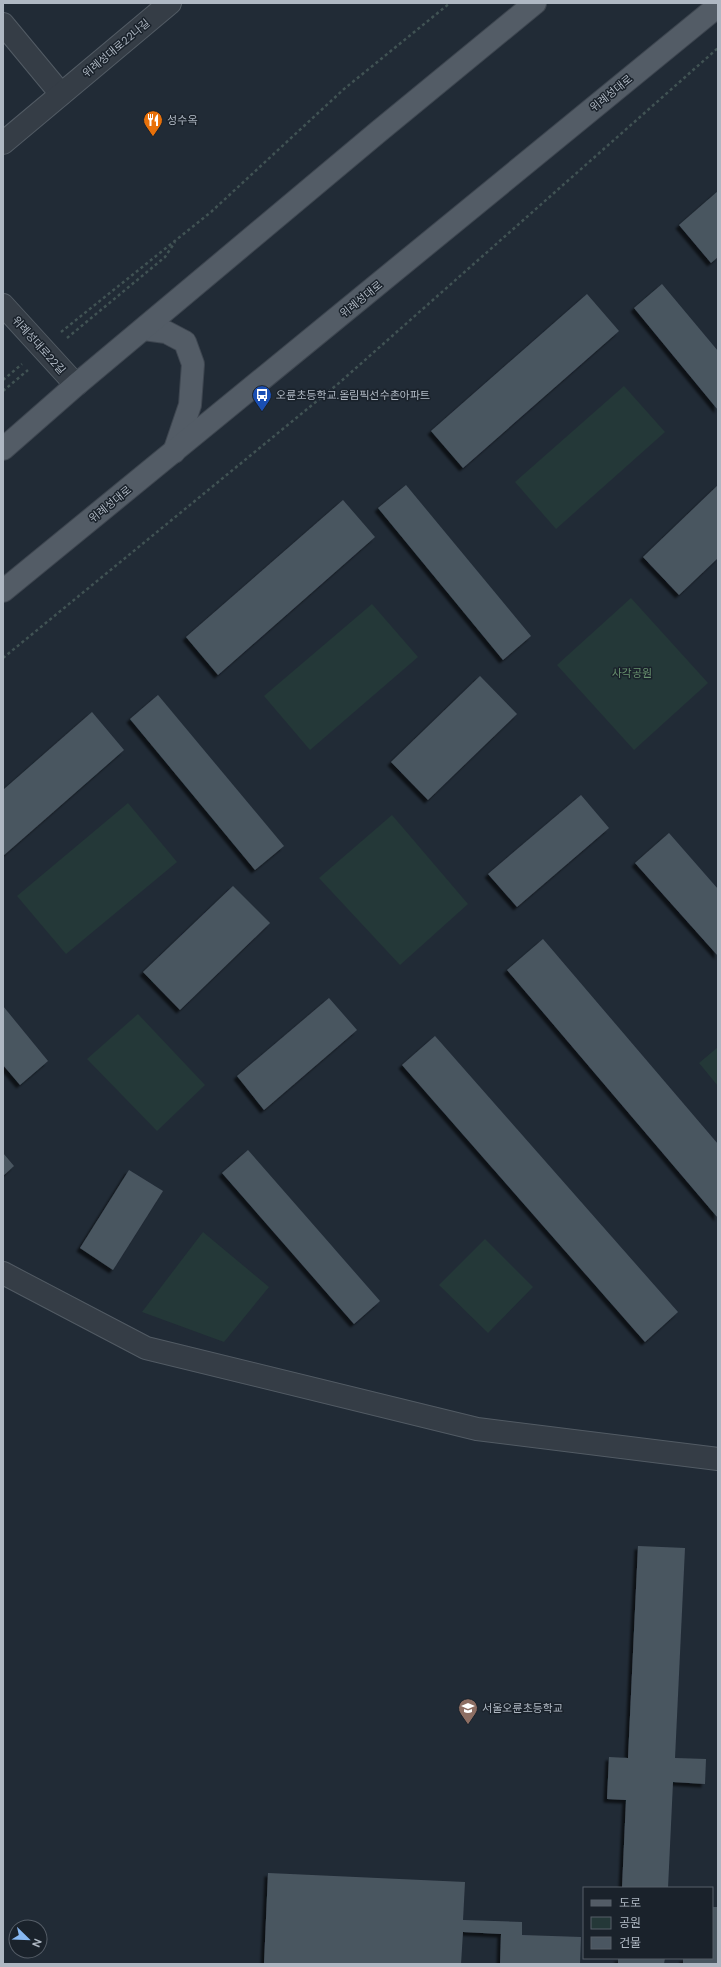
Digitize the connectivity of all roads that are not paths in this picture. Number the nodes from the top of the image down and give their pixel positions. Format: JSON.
{"nodes":[{"id":1,"x":170,"y":3,"type":"edge"},
{"id":2,"x":535,"y":3,"type":"edge"},
{"id":3,"x":718,"y":6,"type":"edge"},
{"id":4,"x":3,"y":24,"type":"edge"},
{"id":5,"x":61,"y":94,"type":"junction"},
{"id":6,"x":3,"y":142,"type":"edge"},
{"id":7,"x":3,"y":305,"type":"edge"},
{"id":8,"x":144,"y":329,"type":"junction"},
{"id":9,"x":76,"y":385,"type":"junction"},
{"id":10,"x":3,"y":449,"type":"edge"},
{"id":11,"x":174,"y":452,"type":"junction"},
{"id":12,"x":3,"y":591,"type":"edge"},
{"id":13,"x":3,"y":1273,"type":"edge"},
{"id":14,"x":718,"y":1459,"type":"edge"}],
"edges":[{"from":1,"to":5,"type":"street","name":"위례성대로22나길"},
{"from":2,"to":8,"type":"main road"},
{"from":3,"to":11,"type":"main road","name":"위례성대로"},
{"from":4,"to":5,"type":"street"},
{"from":5,"to":6,"type":"street","name":"위례성대로22나길"},
{"from":7,"to":9,"type":"street","name":"위례성대로22길"},
{"from":8,"to":9,"type":"main road"},
{"from":8,"to":11,"type":"main road"},
{"from":9,"to":10,"type":"main road"},
{"from":11,"to":12,"type":"main road","name":"위례성대로"},
{"from":13,"to":14,"type":"street"}]}
